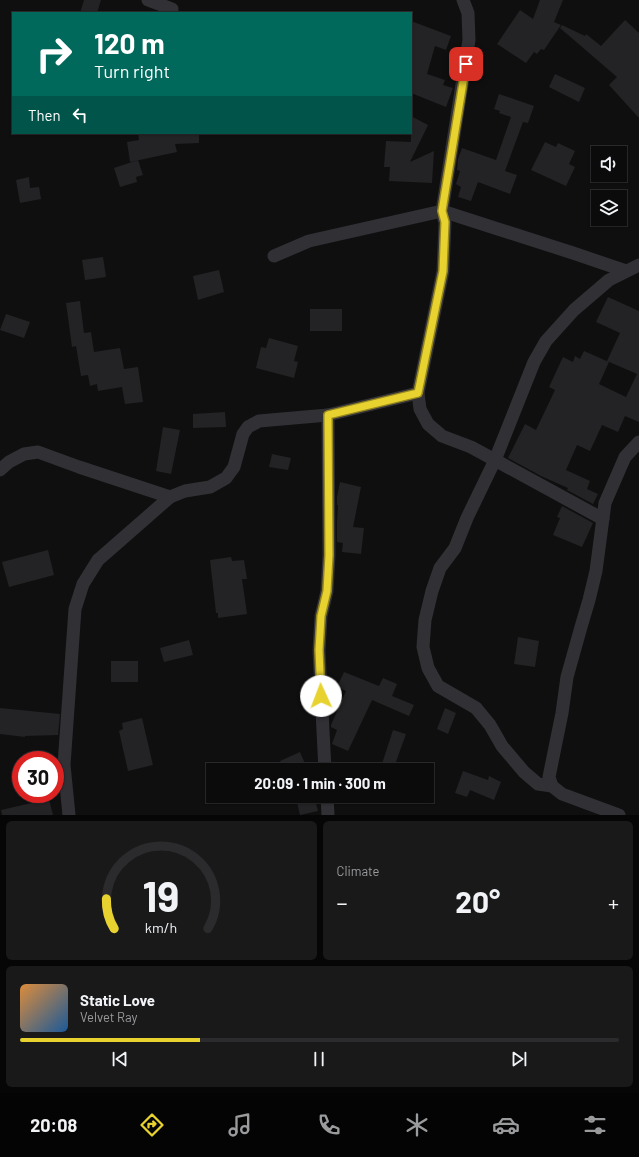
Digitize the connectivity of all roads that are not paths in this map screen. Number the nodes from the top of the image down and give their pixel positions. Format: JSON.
{"nodes":[{"id":1,"x":148,"y":0,"type":"edge"},
{"id":2,"x":463,"y":0,"type":"edge"},
{"id":3,"x":172,"y":8,"type":"dead end"},
{"id":4,"x":442,"y":211,"type":"junction"},
{"id":5,"x":274,"y":256,"type":"dead end"},
{"id":6,"x":639,"y":265,"type":"edge"},
{"id":7,"x":626,"y":271,"type":"junction"},
{"id":8,"x":418,"y":393,"type":"junction"},
{"id":9,"x":328,"y":415,"type":"junction"},
{"id":10,"x":639,"y":442,"type":"edge"},
{"id":11,"x":495,"y":460,"type":"junction"},
{"id":12,"x":0,"y":470,"type":"edge"},
{"id":13,"x":170,"y":497,"type":"junction"},
{"id":14,"x":603,"y":519,"type":"junction"},
{"id":15,"x":325,"y":763,"type":"edge"},
{"id":16,"x":552,"y":786,"type":"junction"},
{"id":17,"x":327,"y":803,"type":"edge"},
{"id":18,"x":69,"y":815,"type":"edge"},
{"id":19,"x":328,"y":815,"type":"edge"},
{"id":20,"x":619,"y":815,"type":"edge"}],
"edges":[{"from":1,"to":3,"type":"street"},
{"from":2,"to":4,"type":"street"},
{"from":4,"to":5,"type":"street"},
{"from":4,"to":7,"type":"street"},
{"from":4,"to":8,"type":"street"},
{"from":6,"to":7,"type":"street"},
{"from":7,"to":11,"type":"street"},
{"from":8,"to":9,"type":"street"},
{"from":8,"to":11,"type":"street"},
{"from":9,"to":13,"type":"street"},
{"from":9,"to":15,"type":"street"},
{"from":10,"to":14,"type":"street"},
{"from":11,"to":14,"type":"street"},
{"from":11,"to":16,"type":"street"},
{"from":12,"to":13,"type":"street"},
{"from":13,"to":18,"type":"street"},
{"from":14,"to":16,"type":"street"},
{"from":16,"to":20,"type":"street"},
{"from":17,"to":19,"type":"street"}]}
